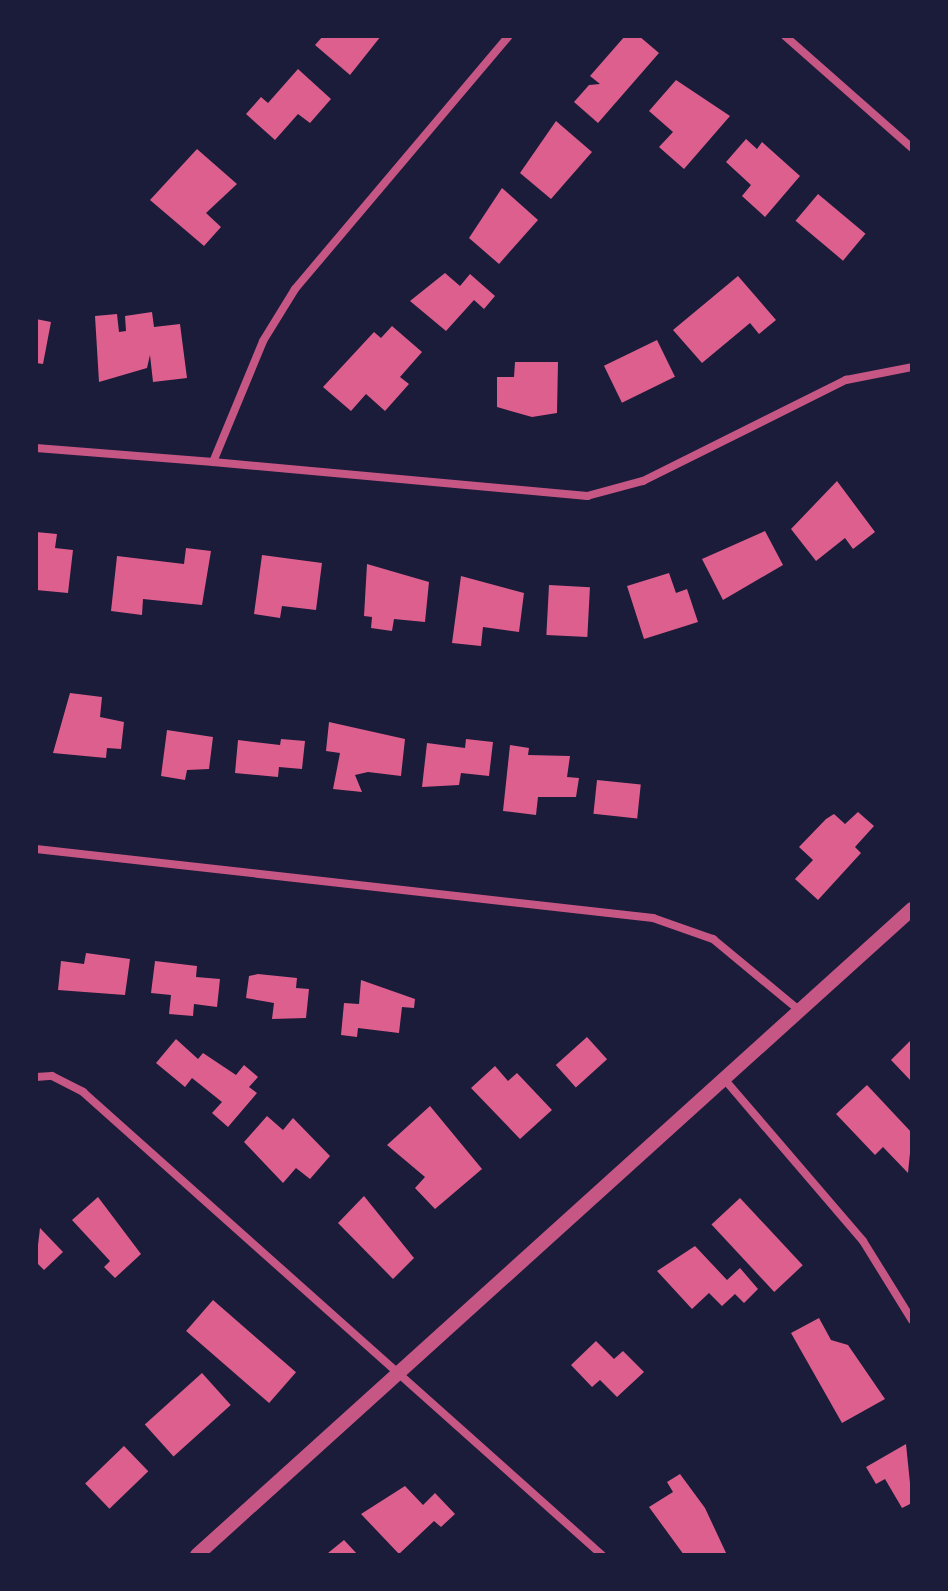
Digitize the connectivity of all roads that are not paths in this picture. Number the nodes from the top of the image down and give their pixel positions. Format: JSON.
{"nodes":[{"id":1,"x":509,"y":36,"type":"edge"},
{"id":2,"x":785,"y":36,"type":"edge"},
{"id":3,"x":912,"y":148,"type":"edge"},
{"id":4,"x":912,"y":367,"type":"edge"},
{"id":5,"x":36,"y":448,"type":"edge"},
{"id":6,"x":213,"y":462,"type":"junction"},
{"id":7,"x":36,"y":849,"type":"edge"},
{"id":8,"x":912,"y":909,"type":"edge"},
{"id":9,"x":801,"y":1012,"type":"junction"},
{"id":10,"x":36,"y":1077,"type":"edge"},
{"id":11,"x":725,"y":1080,"type":"junction"},
{"id":12,"x":912,"y":1320,"type":"edge"},
{"id":13,"x":398,"y":1373,"type":"junction"},
{"id":14,"x":197,"y":1555,"type":"edge"},
{"id":15,"x":602,"y":1555,"type":"edge"}],
"edges":[{"from":1,"to":6,"type":"street"},
{"from":2,"to":3,"type":"street"},
{"from":4,"to":6,"type":"street"},
{"from":5,"to":6,"type":"street"},
{"from":7,"to":9,"type":"street"},
{"from":8,"to":9,"type":"street"},
{"from":9,"to":11,"type":"street"},
{"from":10,"to":13,"type":"street"},
{"from":11,"to":12,"type":"street"},
{"from":11,"to":13,"type":"street"},
{"from":13,"to":14,"type":"street"},
{"from":13,"to":15,"type":"street"}]}
